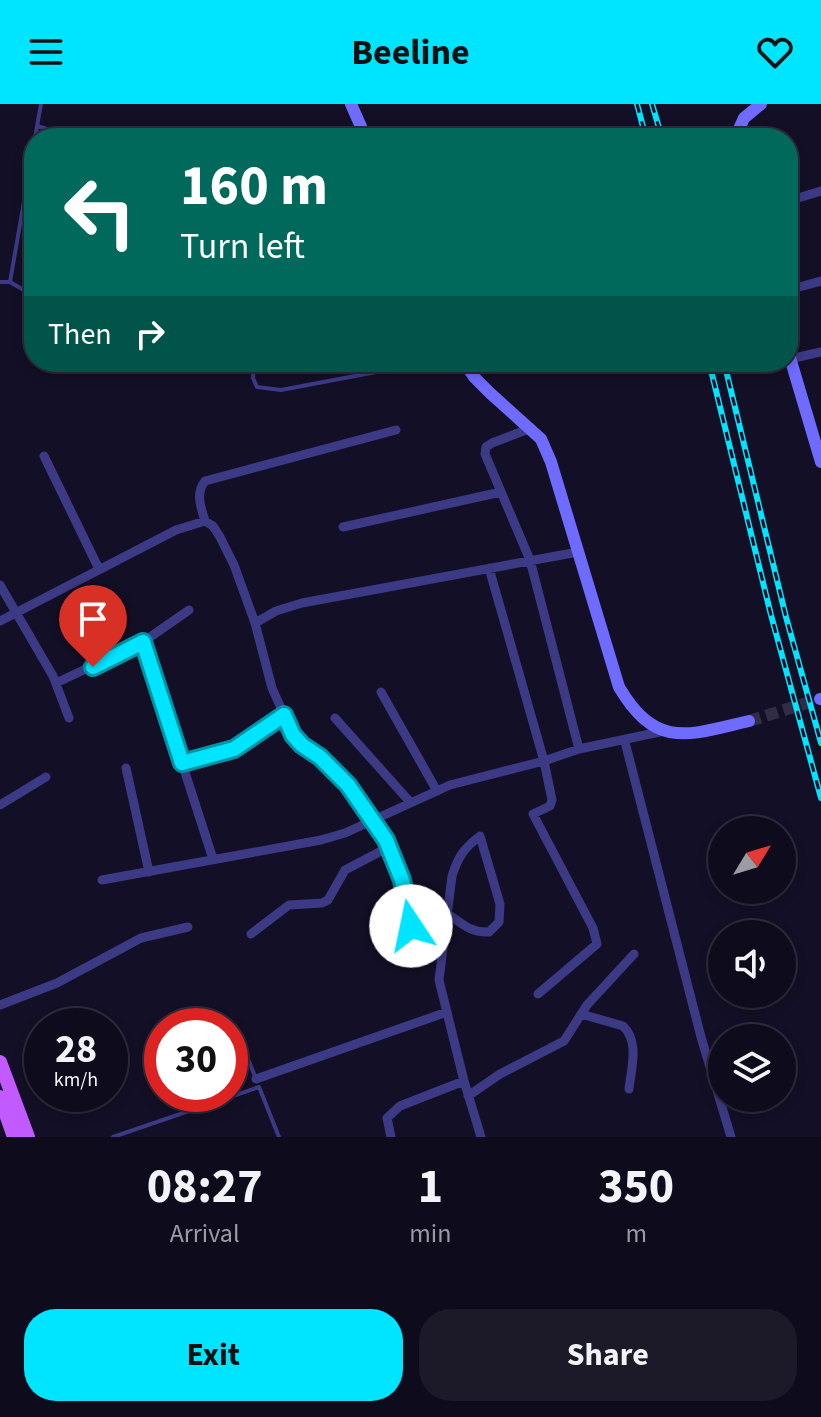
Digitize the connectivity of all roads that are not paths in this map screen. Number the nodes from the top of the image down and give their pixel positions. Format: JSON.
{"nodes":[{"id":1,"x":41,"y":104,"type":"edge"},
{"id":2,"x":351,"y":104,"type":"edge"},
{"id":3,"x":740,"y":104,"type":"edge"},
{"id":4,"x":761,"y":104,"type":"edge"},
{"id":5,"x":744,"y":118,"type":"junction"},
{"id":6,"x":37,"y":126,"type":"joint"},
{"id":7,"x":44,"y":128,"type":"edge"},
{"id":8,"x":362,"y":128,"type":"edge"},
{"id":9,"x":740,"y":128,"type":"edge"},
{"id":10,"x":821,"y":191,"type":"edge"},
{"id":11,"x":798,"y":198,"type":"edge"},
{"id":12,"x":24,"y":202,"type":"edge"},
{"id":13,"x":821,"y":281,"type":"edge"},
{"id":14,"x":0,"y":282,"type":"edge"},
{"id":15,"x":10,"y":282,"type":"junction"},
{"id":16,"x":798,"y":287,"type":"edge"},
{"id":17,"x":24,"y":290,"type":"edge"},
{"id":18,"x":821,"y":352,"type":"edge"},
{"id":19,"x":798,"y":354,"type":"edge"},
{"id":20,"x":253,"y":372,"type":"edge"},
{"id":21,"x":376,"y":372,"type":"edge"},
{"id":22,"x":471,"y":372,"type":"edge"},
{"id":23,"x":795,"y":372,"type":"edge"},
{"id":24,"x":531,"y":428,"type":"junction"},
{"id":25,"x":396,"y":430,"type":"dead end"},
{"id":26,"x":816,"y":430,"type":"edge"},
{"id":27,"x":44,"y":456,"type":"dead end"},
{"id":28,"x":821,"y":462,"type":"edge"},
{"id":29,"x":501,"y":492,"type":"junction"},
{"id":30,"x":205,"y":521,"type":"junction"},
{"id":31,"x":343,"y":527,"type":"dead end"},
{"id":32,"x":578,"y":552,"type":"junction"},
{"id":33,"x":530,"y":560,"type":"junction"},
{"id":34,"x":489,"y":568,"type":"junction"},
{"id":35,"x":99,"y":569,"type":"junction"},
{"id":36,"x":0,"y":585,"type":"edge"},
{"id":37,"x":189,"y":610,"type":"dead end"},
{"id":38,"x":17,"y":613,"type":"junction"},
{"id":39,"x":0,"y":621,"type":"edge"},
{"id":40,"x":255,"y":623,"type":"junction"},
{"id":41,"x":143,"y":642,"type":"junction"},
{"id":42,"x":56,"y":683,"type":"junction"},
{"id":43,"x":381,"y":692,"type":"dead end"},
{"id":44,"x":284,"y":715,"type":"junction"},
{"id":45,"x":69,"y":718,"type":"dead end"},
{"id":46,"x":335,"y":718,"type":"dead end"},
{"id":47,"x":749,"y":721,"type":"tunnel mouth"},
{"id":48,"x":664,"y":731,"type":"junction"},
{"id":49,"x":625,"y":742,"type":"junction"},
{"id":50,"x":579,"y":749,"type":"junction"},
{"id":51,"x":544,"y":761,"type":"junction"},
{"id":52,"x":182,"y":763,"type":"junction"},
{"id":53,"x":126,"y":768,"type":"dead end"},
{"id":54,"x":46,"y":777,"type":"dead end"},
{"id":55,"x":437,"y":791,"type":"junction"},
{"id":56,"x":410,"y":802,"type":"junction"},
{"id":57,"x":0,"y":805,"type":"edge"},
{"id":58,"x":370,"y":820,"type":"junction"},
{"id":59,"x":389,"y":847,"type":"junction"},
{"id":60,"x":213,"y":859,"type":"junction"},
{"id":61,"x":149,"y":872,"type":"junction"},
{"id":62,"x":102,"y":880,"type":"dead end"},
{"id":63,"x":448,"y":914,"type":"junction"},
{"id":64,"x":188,"y":927,"type":"dead end"},
{"id":65,"x":446,"y":932,"type":"junction"},
{"id":66,"x":251,"y":934,"type":"dead end"},
{"id":67,"x":634,"y":954,"type":"dead end"},
{"id":68,"x":538,"y":994,"type":"dead end"},
{"id":69,"x":0,"y":1005,"type":"edge"},
{"id":70,"x":447,"y":1012,"type":"junction"},
{"id":71,"x":581,"y":1014,"type":"junction"},
{"id":72,"x":248,"y":1059,"type":"edge"},
{"id":73,"x":0,"y":1062,"type":"edge"},
{"id":74,"x":464,"y":1081,"type":"junction"},
{"id":75,"x":258,"y":1083,"type":"junction"},
{"id":76,"x":629,"y":1089,"type":"dead end"},
{"id":77,"x":468,"y":1096,"type":"junction"},
{"id":78,"x":0,"y":1097,"type":"edge"},
{"id":79,"x":8,"y":1113,"type":"edge"},
{"id":80,"x":14,"y":1137,"type":"edge"},
{"id":81,"x":28,"y":1137,"type":"edge"},
{"id":82,"x":113,"y":1137,"type":"edge"},
{"id":83,"x":279,"y":1137,"type":"edge"},
{"id":84,"x":391,"y":1137,"type":"edge"},
{"id":85,"x":481,"y":1137,"type":"edge"},
{"id":86,"x":731,"y":1137,"type":"edge"}],
"edges":[{"from":1,"to":6,"type":"lane"},
{"from":2,"to":8,"type":"street"},
{"from":3,"to":5,"type":"street"},
{"from":4,"to":5,"type":"street"},
{"from":5,"to":9,"type":"street"},
{"from":6,"to":7,"type":"lane"},
{"from":10,"to":11,"type":"street"},
{"from":12,"to":15,"type":"lane"},
{"from":13,"to":16,"type":"street"},
{"from":14,"to":15,"type":"lane"},
{"from":15,"to":17,"type":"lane"},
{"from":18,"to":19,"type":"street"},
{"from":20,"to":21,"type":"lane"},
{"from":22,"to":24,"type":"street"},
{"from":23,"to":26,"type":"street"},
{"from":24,"to":29,"type":"street"},
{"from":24,"to":32,"type":"street"},
{"from":25,"to":30,"type":"street"},
{"from":26,"to":28,"type":"street"},
{"from":27,"to":35,"type":"street"},
{"from":29,"to":31,"type":"street"},
{"from":29,"to":33,"type":"street"},
{"from":30,"to":35,"type":"street"},
{"from":30,"to":40,"type":"street"},
{"from":32,"to":33,"type":"street"},
{"from":32,"to":48,"type":"street"},
{"from":33,"to":34,"type":"street"},
{"from":33,"to":50,"type":"street"},
{"from":34,"to":40,"type":"street"},
{"from":34,"to":51,"type":"street"},
{"from":35,"to":38,"type":"street"},
{"from":36,"to":38,"type":"street"},
{"from":37,"to":41,"type":"street"},
{"from":38,"to":39,"type":"street"},
{"from":38,"to":42,"type":"street"},
{"from":40,"to":44,"type":"street"},
{"from":41,"to":42,"type":"street"},
{"from":41,"to":52,"type":"street"},
{"from":42,"to":45,"type":"street"},
{"from":43,"to":55,"type":"street"},
{"from":44,"to":52,"type":"street"},
{"from":44,"to":58,"type":"street"},
{"from":46,"to":56,"type":"street"},
{"from":47,"to":48,"type":"street"},
{"from":48,"to":49,"type":"street"},
{"from":49,"to":50,"type":"street"},
{"from":49,"to":86,"type":"street"},
{"from":50,"to":51,"type":"street"},
{"from":51,"to":55,"type":"street"},
{"from":51,"to":68,"type":"street"},
{"from":52,"to":60,"type":"street"},
{"from":53,"to":61,"type":"street"},
{"from":54,"to":57,"type":"street"},
{"from":55,"to":56,"type":"street"},
{"from":56,"to":58,"type":"street"},
{"from":58,"to":59,"type":"street"},
{"from":58,"to":60,"type":"street"},
{"from":59,"to":65,"type":"street"},
{"from":59,"to":66,"type":"street"},
{"from":60,"to":61,"type":"street"},
{"from":61,"to":62,"type":"street"},
{"from":63,"to":63,"type":"street"},
{"from":63,"to":65,"type":"street"},
{"from":64,"to":69,"type":"street"},
{"from":65,"to":70,"type":"street"},
{"from":67,"to":71,"type":"street"},
{"from":70,"to":74,"type":"street"},
{"from":70,"to":75,"type":"street"},
{"from":71,"to":76,"type":"street"},
{"from":71,"to":77,"type":"street"},
{"from":72,"to":75,"type":"lane"},
{"from":73,"to":79,"type":"main road"},
{"from":74,"to":77,"type":"street"},
{"from":74,"to":84,"type":"street"},
{"from":75,"to":82,"type":"lane"},
{"from":75,"to":83,"type":"lane"},
{"from":77,"to":85,"type":"street"},
{"from":78,"to":79,"type":"main road"},
{"from":79,"to":80,"type":"main road"},
{"from":79,"to":81,"type":"main road"}]}
